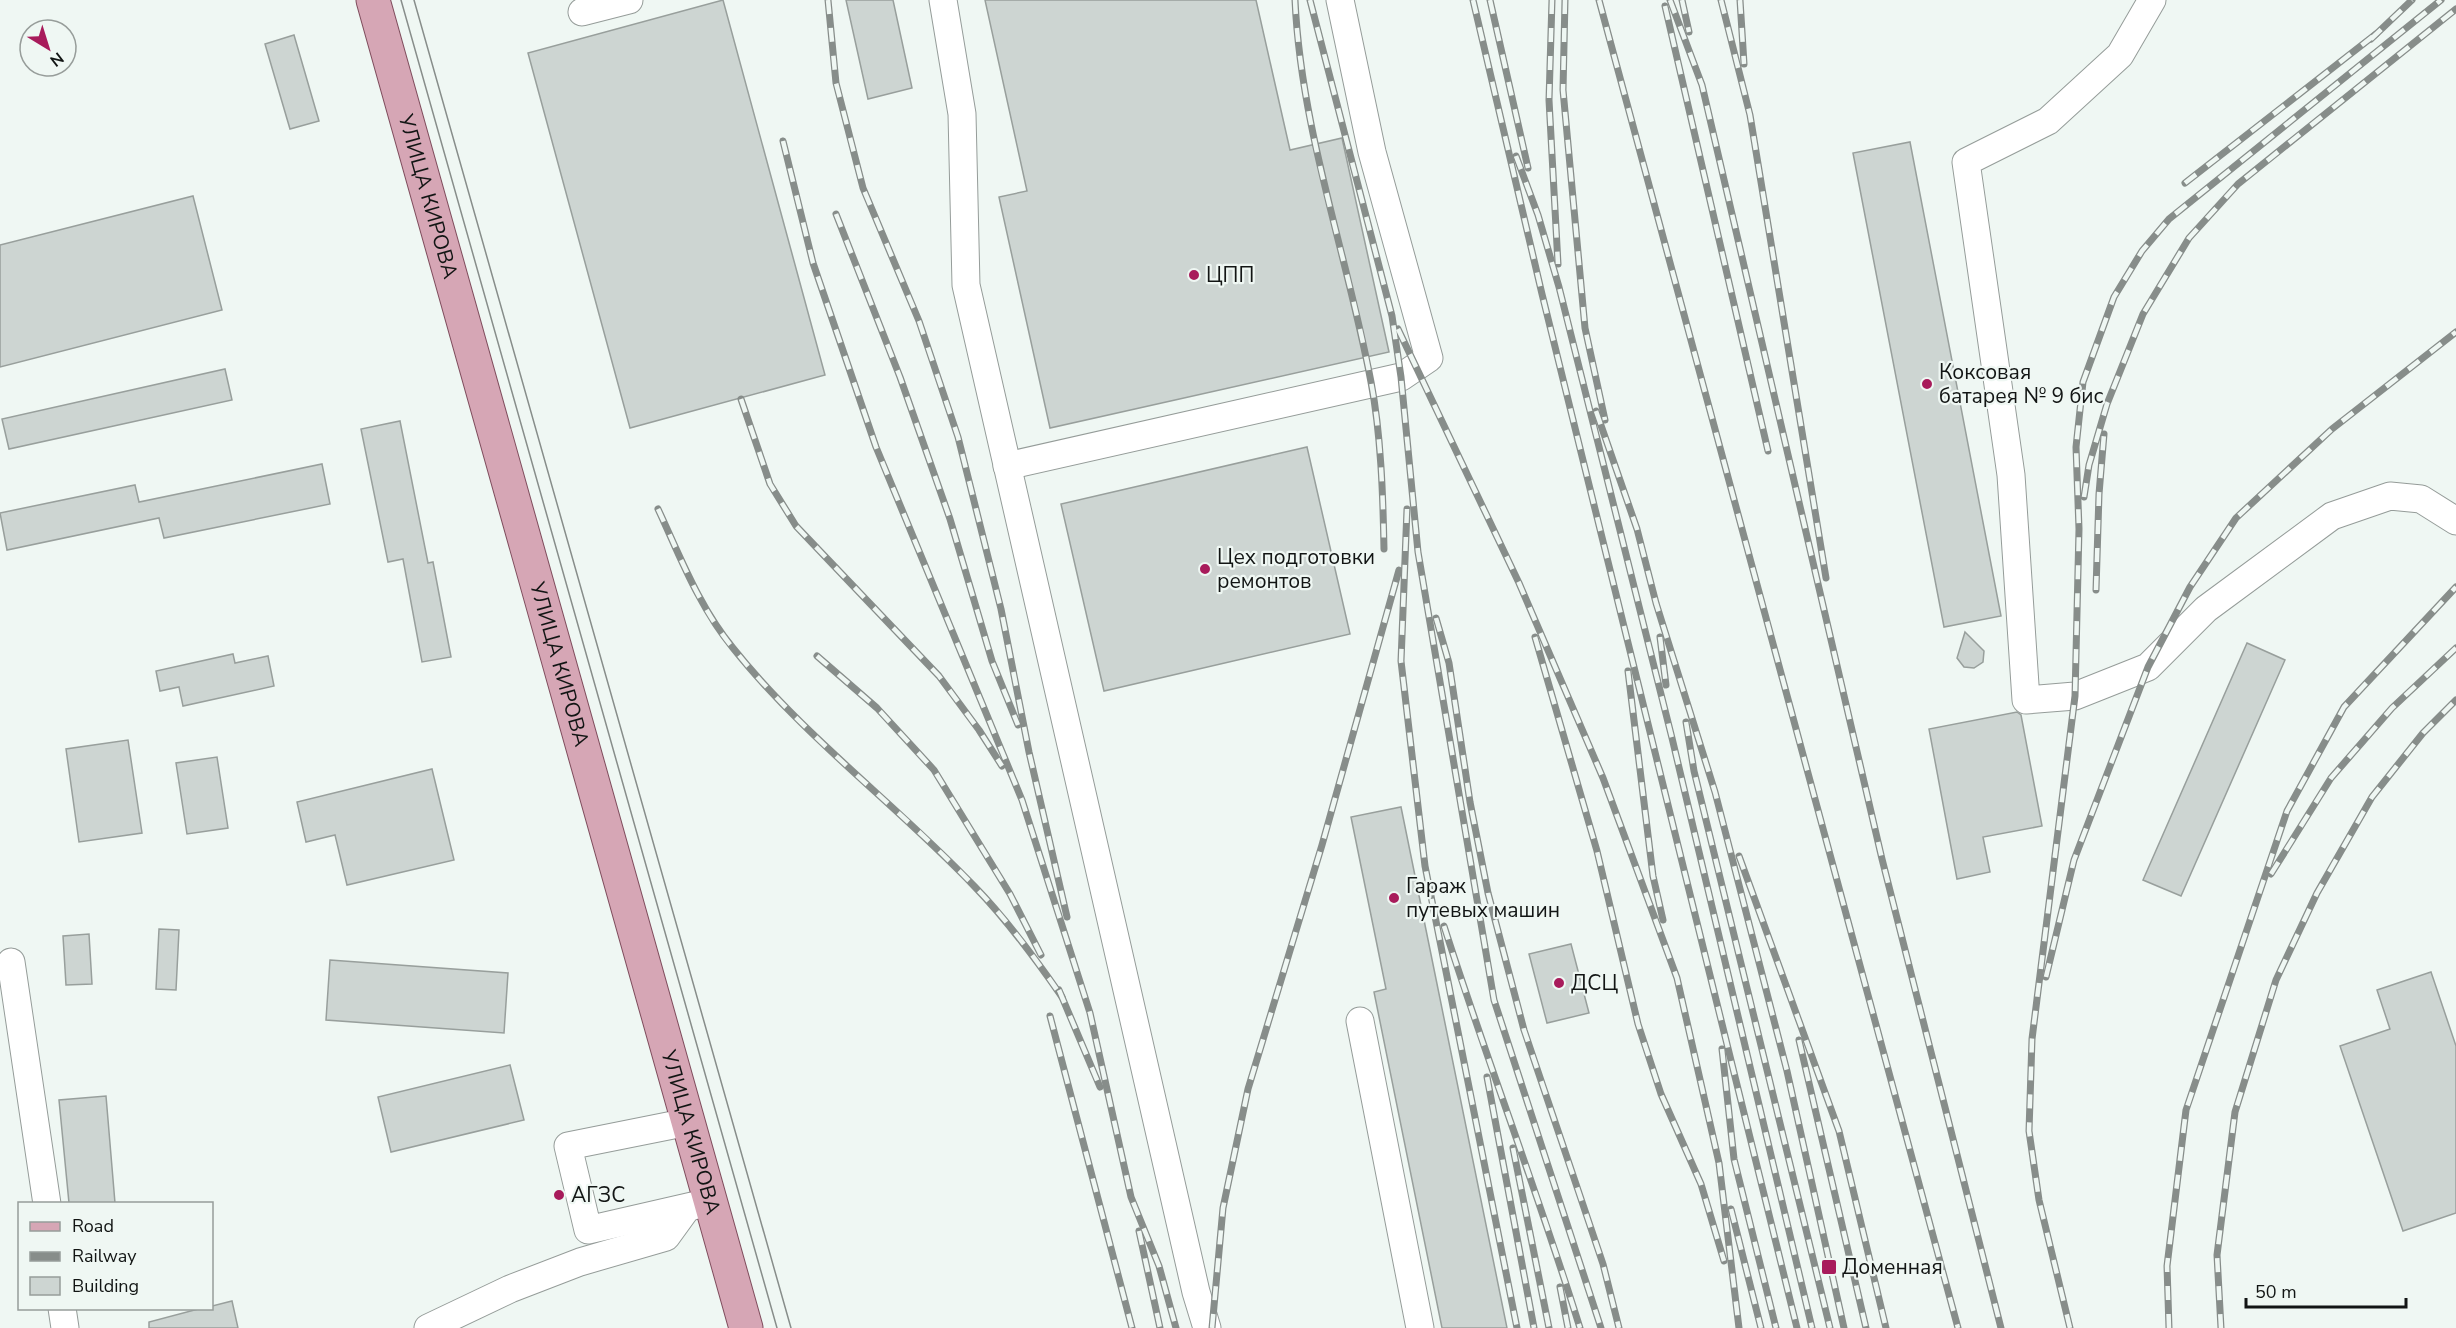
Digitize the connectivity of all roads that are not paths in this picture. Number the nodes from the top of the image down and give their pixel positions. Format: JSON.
{"nodes":[{"id":1,"x":373,"y":0,"type":"edge"},
{"id":2,"x":629,"y":0,"type":"edge"},
{"id":3,"x":943,"y":0,"type":"edge"},
{"id":4,"x":1340,"y":0,"type":"edge"},
{"id":5,"x":2152,"y":0,"type":"edge"},
{"id":6,"x":582,"y":12,"type":"dead end"},
{"id":7,"x":1007,"y":466,"type":"junction"},
{"id":8,"x":2456,"y":520,"type":"edge"},
{"id":9,"x":10,"y":962,"type":"dead end"},
{"id":10,"x":1360,"y":1021,"type":"dead end"},
{"id":11,"x":688,"y":1122,"type":"junction"},
{"id":12,"x":46,"y":1202,"type":"edge"},
{"id":13,"x":698,"y":1205,"type":"junction"},
{"id":14,"x":62,"y":1310,"type":"edge"},
{"id":15,"x":65,"y":1328,"type":"edge"},
{"id":16,"x":428,"y":1328,"type":"edge"},
{"id":17,"x":746,"y":1328,"type":"edge"},
{"id":18,"x":1207,"y":1328,"type":"edge"},
{"id":19,"x":1420,"y":1328,"type":"edge"}],
"edges":[{"from":1,"to":11,"type":"main road","name":"УЛИЦА КИРОВА"},
{"from":2,"to":6,"type":"lane"},
{"from":3,"to":7,"type":"lane"},
{"from":4,"to":7,"type":"lane"},
{"from":5,"to":8,"type":"lane"},
{"from":7,"to":18,"type":"lane"},
{"from":9,"to":12,"type":"lane"},
{"from":10,"to":19,"type":"lane"},
{"from":11,"to":13,"type":"main road","name":"УЛИЦА КИРОВА"},
{"from":11,"to":13,"type":"lane"},
{"from":13,"to":16,"type":"lane"},
{"from":13,"to":17,"type":"main road","name":"УЛИЦА КИРОВА"},
{"from":14,"to":15,"type":"lane"}]}
